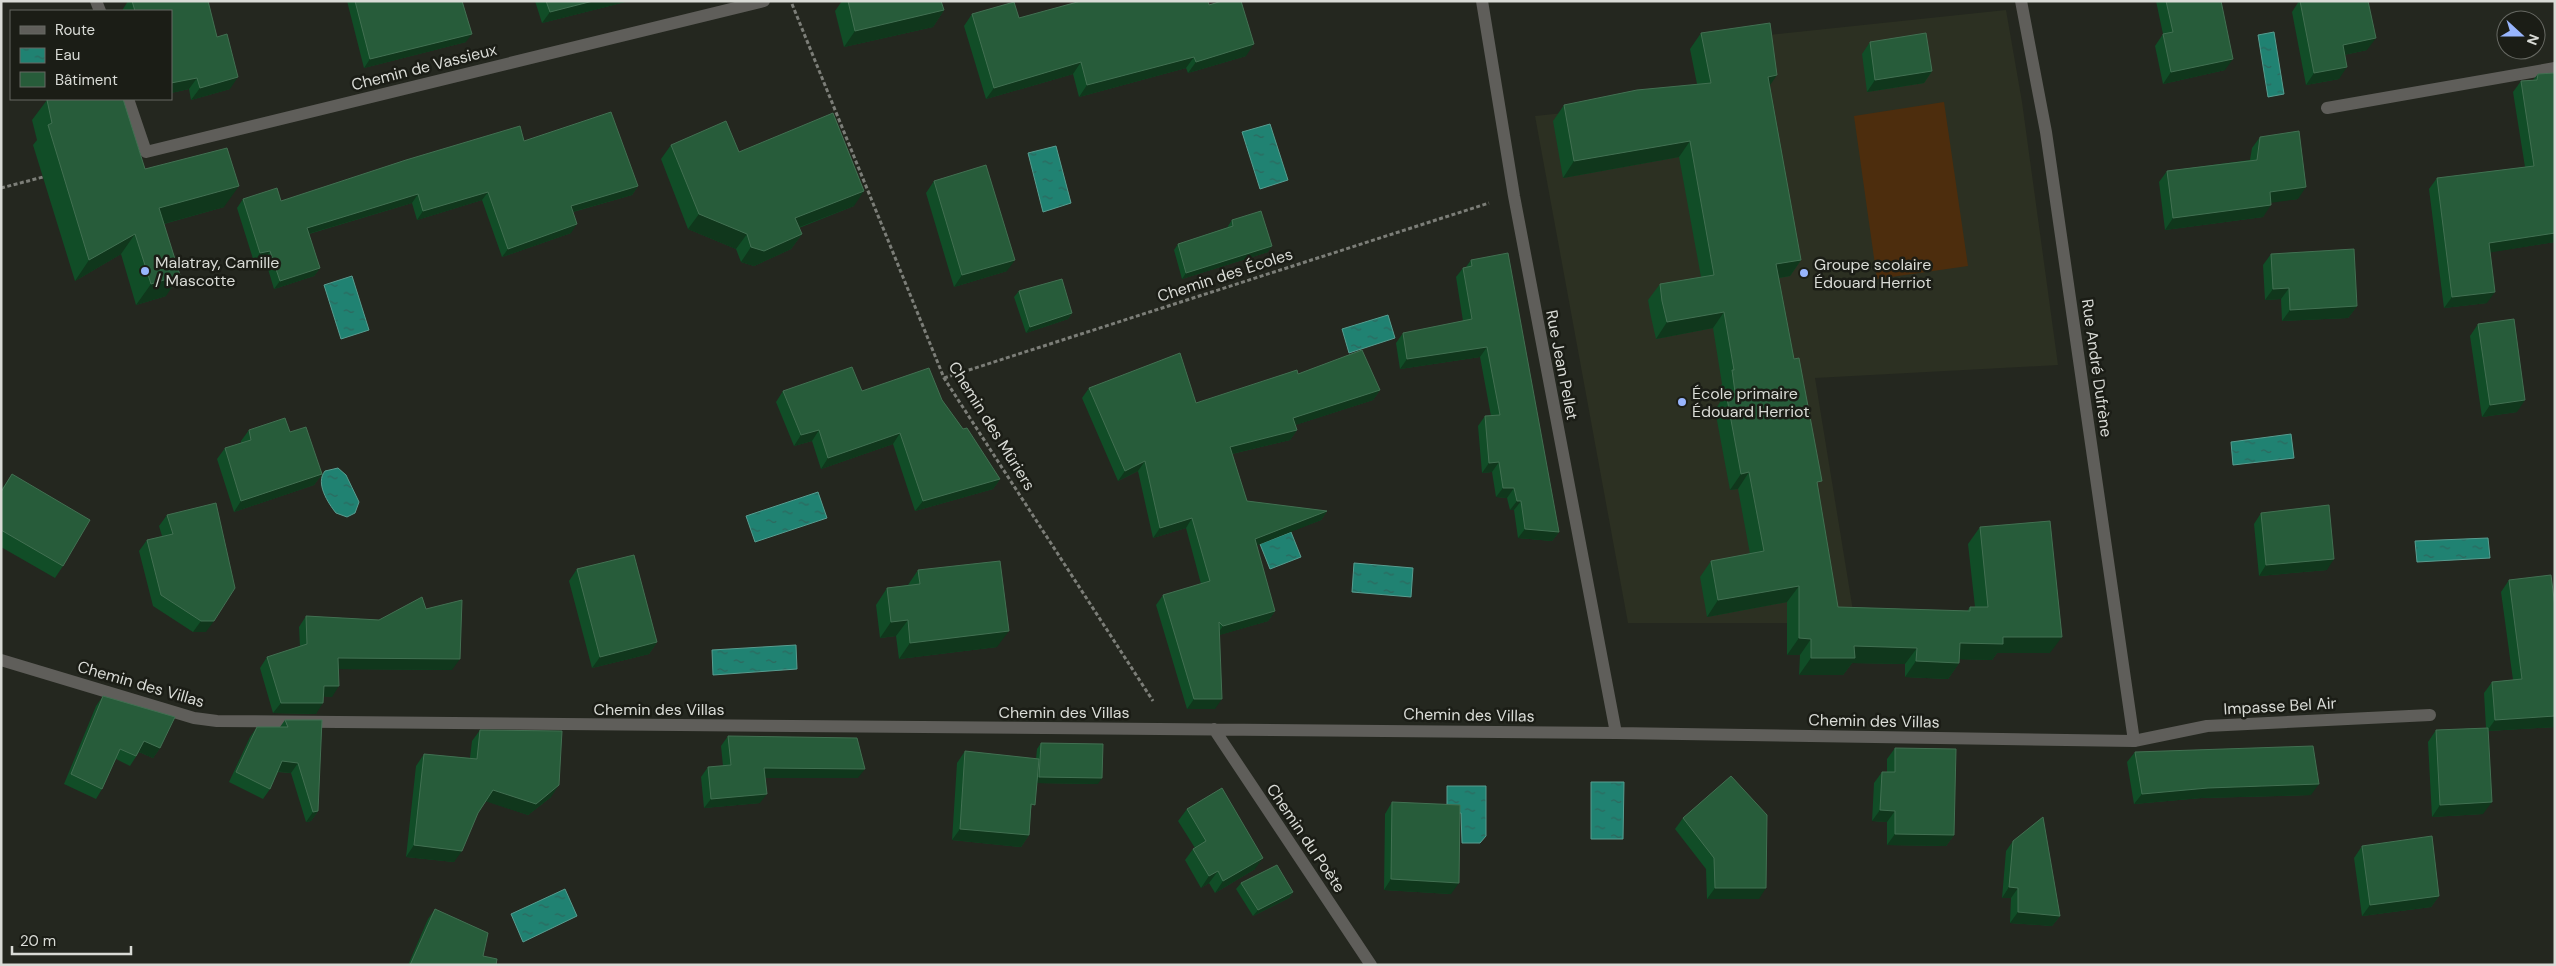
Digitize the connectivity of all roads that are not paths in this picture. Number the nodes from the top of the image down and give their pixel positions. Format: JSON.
{"nodes":[{"id":1,"x":764,"y":1,"type":"edge"},
{"id":2,"x":1482,"y":1,"type":"edge"},
{"id":3,"x":2021,"y":1,"type":"edge"},
{"id":4,"x":2555,"y":68,"type":"edge"},
{"id":5,"x":128,"y":100,"type":"edge"},
{"id":6,"x":2327,"y":108,"type":"dead end"},
{"id":7,"x":1,"y":660,"type":"edge"},
{"id":8,"x":2430,"y":715,"type":"dead end"},
{"id":9,"x":1214,"y":729,"type":"junction"},
{"id":10,"x":1616,"y":733,"type":"junction"},
{"id":11,"x":2134,"y":741,"type":"junction"},
{"id":12,"x":1371,"y":965,"type":"edge"}],
"edges":[{"from":1,"to":5,"type":"street","name":"Chemin de Vassieux"},
{"from":2,"to":10,"type":"street","name":"Rue Jean Pellet"},
{"from":3,"to":11,"type":"street","name":"Rue André Dufrène"},
{"from":4,"to":6,"type":"street"},
{"from":7,"to":9,"type":"street","name":"Chemin des Villas"},
{"from":8,"to":11,"type":"street","name":"Impasse Bel Air"},
{"from":9,"to":10,"type":"street","name":"Chemin des Villas"},
{"from":9,"to":12,"type":"street","name":"Chemin du Poète"},
{"from":10,"to":11,"type":"street","name":"Chemin des Villas"}]}
